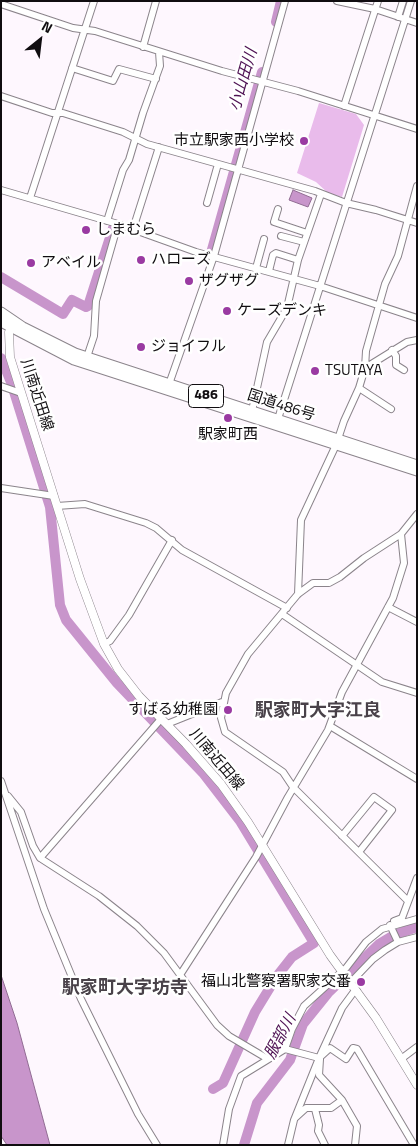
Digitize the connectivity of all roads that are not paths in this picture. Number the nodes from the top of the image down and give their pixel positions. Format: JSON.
{"nodes":[{"id":1,"x":94,"y":1,"type":"edge"},
{"id":2,"x":156,"y":1,"type":"edge"},
{"id":3,"x":284,"y":1,"type":"edge"},
{"id":4,"x":336,"y":1,"type":"edge"},
{"id":5,"x":378,"y":1,"type":"edge"},
{"id":6,"x":403,"y":1,"type":"edge"},
{"id":7,"x":411,"y":1,"type":"edge"},
{"id":8,"x":1,"y":4,"type":"edge"},
{"id":9,"x":375,"y":9,"type":"junction"},
{"id":10,"x":398,"y":17,"type":"junction"},
{"id":11,"x":406,"y":20,"type":"junction"},
{"id":12,"x":417,"y":24,"type":"edge"},
{"id":13,"x":85,"y":31,"type":"junction"},
{"id":14,"x":144,"y":47,"type":"junction"},
{"id":15,"x":159,"y":52,"type":"junction"},
{"id":16,"x":72,"y":68,"type":"junction"},
{"id":17,"x":156,"y":80,"type":"junction"},
{"id":18,"x":262,"y":82,"type":"junction"},
{"id":19,"x":1,"y":96,"type":"edge"},
{"id":20,"x":344,"y":106,"type":"junction"},
{"id":21,"x":58,"y":113,"type":"junction"},
{"id":22,"x":375,"y":116,"type":"junction"},
{"id":23,"x":417,"y":129,"type":"edge"},
{"id":24,"x":136,"y":139,"type":"junction"},
{"id":25,"x":159,"y":147,"type":"junction"},
{"id":26,"x":218,"y":164,"type":"junction"},
{"id":27,"x":238,"y":170,"type":"junction"},
{"id":28,"x":417,"y":186,"type":"edge"},
{"id":29,"x":1,"y":190,"type":"edge"},
{"id":30,"x":321,"y":194,"type":"junction"},
{"id":31,"x":30,"y":198,"type":"junction"},
{"id":32,"x":346,"y":203,"type":"junction"},
{"id":33,"x":206,"y":204,"type":"dead end"},
{"id":34,"x":278,"y":209,"type":"dead end"},
{"id":35,"x":107,"y":221,"type":"junction"},
{"id":36,"x":409,"y":221,"type":"junction"},
{"id":37,"x":417,"y":223,"type":"edge"},
{"id":38,"x":118,"y":224,"type":"junction"},
{"id":39,"x":133,"y":229,"type":"junction"},
{"id":40,"x":307,"y":233,"type":"junction"},
{"id":41,"x":281,"y":236,"type":"dead end"},
{"id":42,"x":264,"y":239,"type":"dead end"},
{"id":43,"x":304,"y":242,"type":"junction"},
{"id":44,"x":214,"y":256,"type":"junction"},
{"id":45,"x":298,"y":260,"type":"junction"},
{"id":46,"x":256,"y":268,"type":"junction"},
{"id":47,"x":269,"y":271,"type":"junction"},
{"id":48,"x":293,"y":278,"type":"junction"},
{"id":49,"x":320,"y":286,"type":"junction"},
{"id":50,"x":380,"y":304,"type":"junction"},
{"id":51,"x":1,"y":312,"type":"edge"},
{"id":52,"x":417,"y":318,"type":"edge"},
{"id":53,"x":1,"y":322,"type":"edge"},
{"id":54,"x":12,"y":325,"type":"junction"},
{"id":55,"x":417,"y":340,"type":"edge"},
{"id":56,"x":392,"y":350,"type":"junction"},
{"id":57,"x":86,"y":360,"type":"junction"},
{"id":58,"x":365,"y":368,"type":"junction"},
{"id":59,"x":404,"y":370,"type":"dead end"},
{"id":60,"x":5,"y":387,"type":"edge"},
{"id":61,"x":168,"y":387,"type":"junction"},
{"id":62,"x":359,"y":388,"type":"junction"},
{"id":63,"x":19,"y":392,"type":"junction"},
{"id":64,"x":391,"y":409,"type":"dead end"},
{"id":65,"x":252,"y":411,"type":"junction"},
{"id":66,"x":277,"y":422,"type":"junction"},
{"id":67,"x":337,"y":442,"type":"junction"},
{"id":68,"x":417,"y":465,"type":"edge"},
{"id":69,"x":417,"y":471,"type":"edge"},
{"id":70,"x":1,"y":488,"type":"edge"},
{"id":71,"x":54,"y":496,"type":"junction"},
{"id":72,"x":58,"y":506,"type":"junction"},
{"id":73,"x":417,"y":514,"type":"edge"},
{"id":74,"x":401,"y":534,"type":"junction"},
{"id":75,"x":172,"y":540,"type":"junction"},
{"id":76,"x":298,"y":594,"type":"junction"},
{"id":77,"x":388,"y":607,"type":"junction"},
{"id":78,"x":287,"y":608,"type":"junction"},
{"id":79,"x":282,"y":614,"type":"junction"},
{"id":80,"x":417,"y":622,"type":"edge"},
{"id":81,"x":104,"y":644,"type":"junction"},
{"id":82,"x":357,"y":664,"type":"junction"},
{"id":83,"x":417,"y":693,"type":"edge"},
{"id":84,"x":222,"y":702,"type":"junction"},
{"id":85,"x":164,"y":722,"type":"junction"},
{"id":86,"x":330,"y":726,"type":"junction"},
{"id":87,"x":417,"y":779,"type":"edge"},
{"id":88,"x":1,"y":782,"type":"edge"},
{"id":89,"x":293,"y":787,"type":"junction"},
{"id":90,"x":7,"y":795,"type":"junction"},
{"id":91,"x":342,"y":836,"type":"junction"},
{"id":92,"x":264,"y":845,"type":"junction"},
{"id":93,"x":359,"y":852,"type":"junction"},
{"id":94,"x":40,"y":858,"type":"junction"},
{"id":95,"x":417,"y":878,"type":"edge"},
{"id":96,"x":407,"y":900,"type":"junction"},
{"id":97,"x":417,"y":919,"type":"edge"},
{"id":98,"x":391,"y":926,"type":"junction"},
{"id":99,"x":415,"y":939,"type":"edge"},
{"id":100,"x":397,"y":941,"type":"junction"},
{"id":101,"x":342,"y":972,"type":"junction"},
{"id":102,"x":180,"y":975,"type":"junction"},
{"id":103,"x":350,"y":982,"type":"junction"},
{"id":104,"x":357,"y":991,"type":"junction"},
{"id":105,"x":417,"y":1047,"type":"edge"},
{"id":106,"x":286,"y":1049,"type":"junction"},
{"id":107,"x":320,"y":1058,"type":"junction"},
{"id":108,"x":401,"y":1058,"type":"junction"},
{"id":109,"x":268,"y":1059,"type":"junction"},
{"id":110,"x":417,"y":1085,"type":"edge"},
{"id":111,"x":342,"y":1100,"type":"junction"},
{"id":112,"x":315,"y":1109,"type":"junction"},
{"id":113,"x":294,"y":1120,"type":"junction"},
{"id":114,"x":157,"y":1145,"type":"edge"},
{"id":115,"x":223,"y":1145,"type":"edge"},
{"id":116,"x":288,"y":1145,"type":"edge"},
{"id":117,"x":325,"y":1145,"type":"edge"},
{"id":118,"x":354,"y":1145,"type":"edge"},
{"id":119,"x":414,"y":1145,"type":"edge"}],
"edges":[{"from":1,"to":13,"type":"street"},
{"from":2,"to":14,"type":"street"},
{"from":3,"to":18,"type":"street"},
{"from":4,"to":9,"type":"street"},
{"from":5,"to":9,"type":"street"},
{"from":6,"to":10,"type":"street"},
{"from":7,"to":11,"type":"street"},
{"from":8,"to":13,"type":"street"},
{"from":9,"to":10,"type":"street"},
{"from":9,"to":20,"type":"street"},
{"from":10,"to":11,"type":"street"},
{"from":11,"to":12,"type":"street"},
{"from":11,"to":22,"type":"street"},
{"from":13,"to":14,"type":"street"},
{"from":13,"to":16,"type":"street"},
{"from":14,"to":15,"type":"street"},
{"from":15,"to":17,"type":"street"},
{"from":15,"to":18,"type":"street"},
{"from":16,"to":17,"type":"street"},
{"from":16,"to":21,"type":"street"},
{"from":17,"to":24,"type":"street"},
{"from":18,"to":20,"type":"street"},
{"from":18,"to":27,"type":"street"},
{"from":19,"to":21,"type":"street"},
{"from":20,"to":22,"type":"street"},
{"from":21,"to":24,"type":"street"},
{"from":21,"to":31,"type":"street"},
{"from":22,"to":23,"type":"street"},
{"from":22,"to":32,"type":"street"},
{"from":24,"to":25,"type":"street"},
{"from":24,"to":35,"type":"street"},
{"from":25,"to":26,"type":"street"},
{"from":25,"to":39,"type":"street"},
{"from":26,"to":27,"type":"street"},
{"from":26,"to":33,"type":"street"},
{"from":27,"to":30,"type":"street"},
{"from":27,"to":44,"type":"street"},
{"from":28,"to":36,"type":"street"},
{"from":29,"to":31,"type":"street"},
{"from":30,"to":32,"type":"street"},
{"from":30,"to":40,"type":"street"},
{"from":31,"to":35,"type":"street"},
{"from":32,"to":36,"type":"street"},
{"from":32,"to":49,"type":"street"},
{"from":34,"to":40,"type":"street"},
{"from":35,"to":38,"type":"street"},
{"from":36,"to":37,"type":"street"},
{"from":36,"to":50,"type":"street"},
{"from":38,"to":39,"type":"street"},
{"from":38,"to":57,"type":"street"},
{"from":39,"to":44,"type":"street"},
{"from":40,"to":43,"type":"street"},
{"from":41,"to":43,"type":"street"},
{"from":42,"to":46,"type":"street"},
{"from":43,"to":45,"type":"street"},
{"from":44,"to":46,"type":"street"},
{"from":44,"to":61,"type":"street"},
{"from":45,"to":47,"type":"street"},
{"from":45,"to":48,"type":"street"},
{"from":46,"to":47,"type":"street"},
{"from":47,"to":48,"type":"street"},
{"from":48,"to":49,"type":"street"},
{"from":48,"to":65,"type":"street"},
{"from":49,"to":50,"type":"street"},
{"from":49,"to":66,"type":"street"},
{"from":50,"to":52,"type":"street"},
{"from":50,"to":58,"type":"street"},
{"from":51,"to":54,"type":"highway","name":"国道486号","number":"486"},
{"from":53,"to":54,"type":"highway","name":"国道486号","number":"486"},
{"from":54,"to":57,"type":"highway","name":"国道486号","number":"486"},
{"from":54,"to":63,"type":"main road","name":"川南近田線"},
{"from":55,"to":56,"type":"street"},
{"from":56,"to":58,"type":"street"},
{"from":56,"to":59,"type":"street"},
{"from":57,"to":61,"type":"highway","name":"国道486号","number":"486"},
{"from":58,"to":62,"type":"street"},
{"from":60,"to":63,"type":"street"},
{"from":61,"to":65,"type":"highway","name":"国道486号","number":"486"},
{"from":61,"to":66,"type":"highway","name":"国道486号","number":"486"},
{"from":62,"to":64,"type":"street"},
{"from":62,"to":67,"type":"street"},
{"from":63,"to":71,"type":"main road","name":"川南近田線"},
{"from":65,"to":66,"type":"highway","name":"国道486号","number":"486"},
{"from":66,"to":67,"type":"highway","name":"国道486号","number":"486"},
{"from":67,"to":68,"type":"highway","name":"国道486号","number":"486"},
{"from":67,"to":69,"type":"highway","name":"国道486号","number":"486"},
{"from":67,"to":76,"type":"street"},
{"from":70,"to":71,"type":"street"},
{"from":71,"to":72,"type":"main road","name":"川南近田線"},
{"from":72,"to":75,"type":"street"},
{"from":72,"to":81,"type":"main road","name":"川南近田線"},
{"from":73,"to":74,"type":"street"},
{"from":74,"to":76,"type":"street"},
{"from":74,"to":77,"type":"street"},
{"from":75,"to":78,"type":"street"},
{"from":75,"to":81,"type":"street"},
{"from":76,"to":78,"type":"street"},
{"from":77,"to":80,"type":"street"},
{"from":77,"to":82,"type":"street"},
{"from":78,"to":79,"type":"street"},
{"from":79,"to":82,"type":"street"},
{"from":79,"to":84,"type":"street"},
{"from":81,"to":85,"type":"main road","name":"川南近田線"},
{"from":82,"to":83,"type":"street"},
{"from":82,"to":86,"type":"street"},
{"from":84,"to":85,"type":"street"},
{"from":84,"to":89,"type":"street"},
{"from":85,"to":92,"type":"main road","name":"川南近田線"},
{"from":85,"to":94,"type":"street"},
{"from":86,"to":87,"type":"street"},
{"from":86,"to":89,"type":"street"},
{"from":88,"to":90,"type":"street"},
{"from":89,"to":91,"type":"street"},
{"from":89,"to":92,"type":"street"},
{"from":90,"to":94,"type":"street"},
{"from":90,"to":114,"type":"street"},
{"from":91,"to":93,"type":"street"},
{"from":91,"to":93,"type":"street"},
{"from":92,"to":101,"type":"main road","name":"川南近田線"},
{"from":92,"to":102,"type":"street"},
{"from":93,"to":96,"type":"street"},
{"from":94,"to":102,"type":"street"},
{"from":95,"to":96,"type":"street"},
{"from":96,"to":98,"type":"street"},
{"from":97,"to":98,"type":"street"},
{"from":98,"to":100,"type":"street"},
{"from":98,"to":101,"type":"street"},
{"from":99,"to":100,"type":"street"},
{"from":100,"to":103,"type":"street"},
{"from":101,"to":103,"type":"main road","name":"川南近田線"},
{"from":101,"to":106,"type":"street"},
{"from":102,"to":109,"type":"street"},
{"from":103,"to":104,"type":"main road","name":"川南近田線"},
{"from":104,"to":107,"type":"street"},
{"from":104,"to":108,"type":"main road","name":"川南近田線"},
{"from":105,"to":108,"type":"street"},
{"from":106,"to":107,"type":"street"},
{"from":106,"to":109,"type":"street"},
{"from":107,"to":111,"type":"street"},
{"from":107,"to":113,"type":"street"},
{"from":107,"to":119,"type":"street"},
{"from":108,"to":110,"type":"main road","name":"川南近田線"},
{"from":109,"to":115,"type":"street"},
{"from":111,"to":112,"type":"street"},
{"from":111,"to":118,"type":"street"},
{"from":112,"to":113,"type":"street"},
{"from":112,"to":117,"type":"street"},
{"from":113,"to":116,"type":"street"}]}
